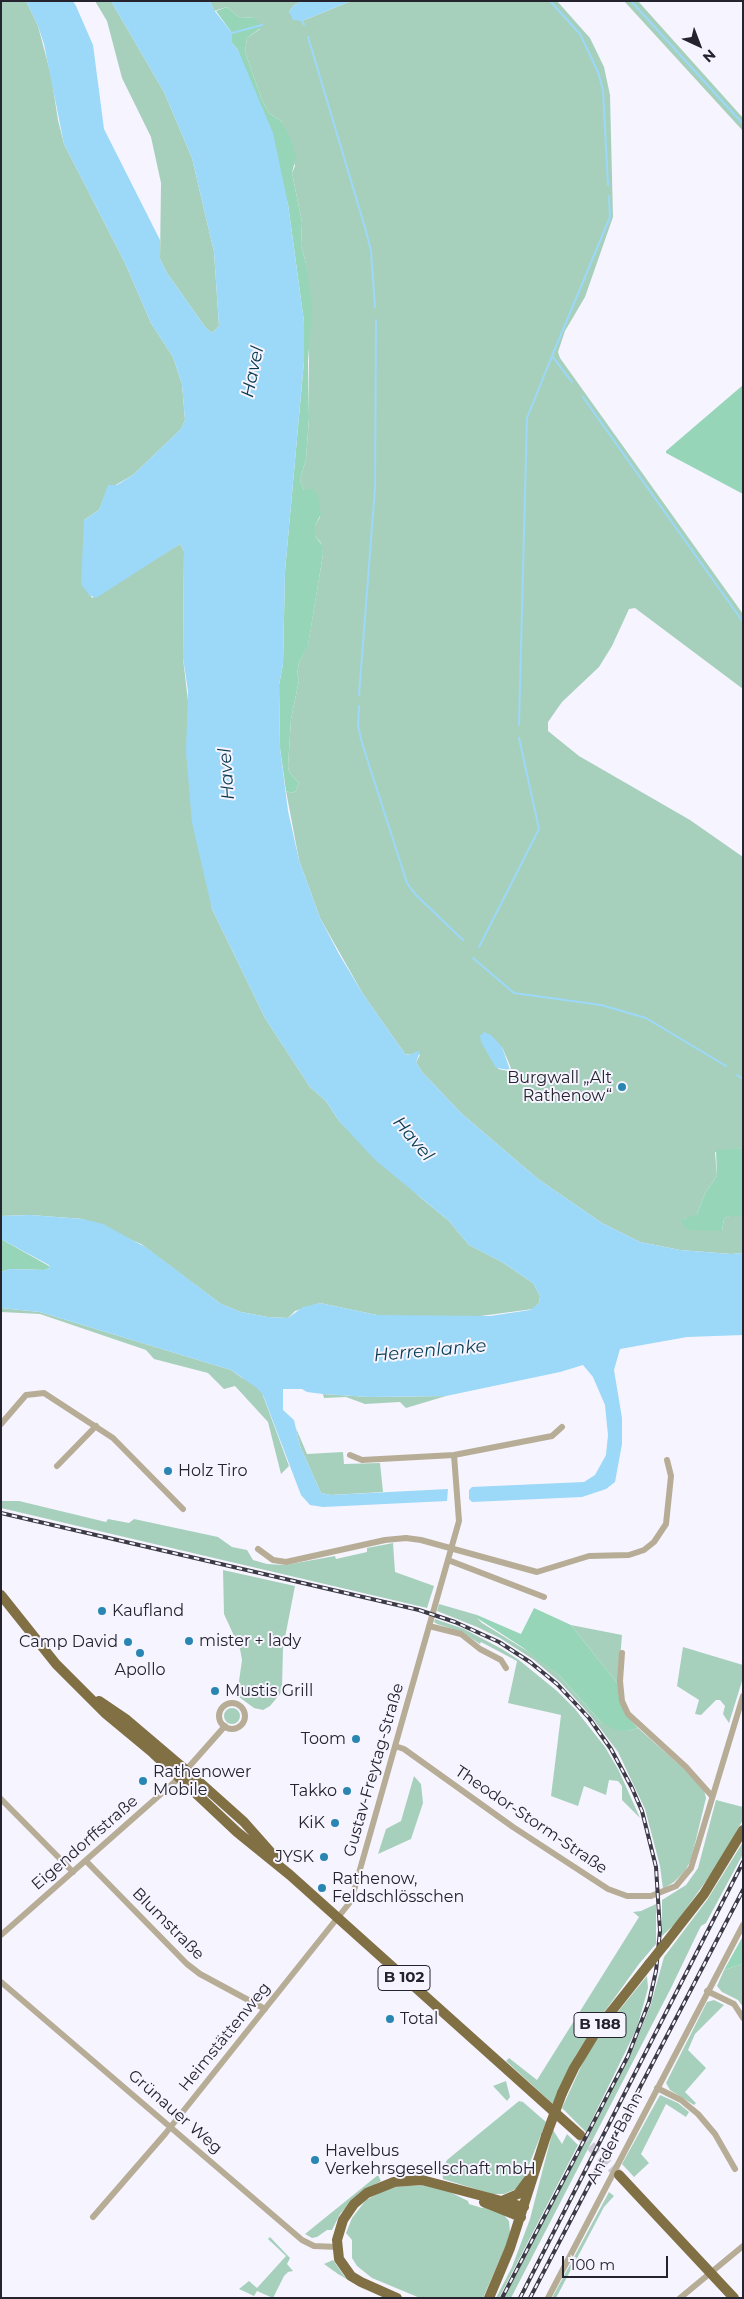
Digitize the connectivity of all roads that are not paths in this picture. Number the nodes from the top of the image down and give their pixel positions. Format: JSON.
{"nodes":[{"id":1,"x":1,"y":1424,"type":"edge"},
{"id":2,"x":96,"y":1426,"type":"junction"},
{"id":3,"x":562,"y":1427,"type":"dead end"},
{"id":4,"x":350,"y":1455,"type":"dead end"},
{"id":5,"x":454,"y":1456,"type":"junction"},
{"id":6,"x":666,"y":1460,"type":"dead end"},
{"id":7,"x":57,"y":1466,"type":"dead end"},
{"id":8,"x":183,"y":1509,"type":"dead end"},
{"id":9,"x":258,"y":1549,"type":"dead end"},
{"id":10,"x":451,"y":1550,"type":"junction"},
{"id":11,"x":448,"y":1560,"type":"junction"},
{"id":12,"x":1,"y":1595,"type":"edge"},
{"id":13,"x":544,"y":1597,"type":"dead end"},
{"id":14,"x":428,"y":1626,"type":"junction"},
{"id":15,"x":622,"y":1653,"type":"dead end"},
{"id":16,"x":506,"y":1668,"type":"dead end"},
{"id":17,"x":80,"y":1688,"type":"junction"},
{"id":18,"x":743,"y":1696,"type":"edge"},
{"id":19,"x":225,"y":1726,"type":"junction"},
{"id":20,"x":395,"y":1746,"type":"junction"},
{"id":21,"x":187,"y":1771,"type":"junction"},
{"id":22,"x":179,"y":1778,"type":"junction"},
{"id":23,"x":712,"y":1795,"type":"junction"},
{"id":24,"x":1,"y":1799,"type":"edge"},
{"id":25,"x":743,"y":1830,"type":"edge"},
{"id":26,"x":86,"y":1861,"type":"junction"},
{"id":27,"x":74,"y":1872,"type":"junction"},
{"id":28,"x":290,"y":1875,"type":"junction"},
{"id":29,"x":339,"y":1919,"type":"junction"},
{"id":30,"x":743,"y":1925,"type":"edge"},
{"id":31,"x":1,"y":1935,"type":"edge"},
{"id":32,"x":1,"y":1982,"type":"edge"},
{"id":33,"x":707,"y":1991,"type":"junction"},
{"id":34,"x":265,"y":2009,"type":"junction"},
{"id":35,"x":743,"y":2018,"type":"edge"},
{"id":36,"x":657,"y":2088,"type":"junction"},
{"id":37,"x":170,"y":2127,"type":"junction"},
{"id":38,"x":580,"y":2135,"type":"tunnel mouth"},
{"id":39,"x":735,"y":2169,"type":"dead end"},
{"id":40,"x":534,"y":2172,"type":"junction"},
{"id":41,"x":619,"y":2176,"type":"tunnel mouth"},
{"id":42,"x":447,"y":2185,"type":"junction"},
{"id":43,"x":504,"y":2200,"type":"junction"},
{"id":44,"x":524,"y":2206,"type":"junction"},
{"id":45,"x":93,"y":2217,"type":"dead end"},
{"id":46,"x":521,"y":2217,"type":"junction"},
{"id":47,"x":743,"y":2246,"type":"edge"},
{"id":48,"x":337,"y":2247,"type":"junction"},
{"id":49,"x":710,"y":2272,"type":"junction"},
{"id":50,"x":397,"y":2298,"type":"edge"},
{"id":51,"x":489,"y":2298,"type":"edge"},
{"id":52,"x":548,"y":2298,"type":"edge"},
{"id":53,"x":680,"y":2298,"type":"edge"},
{"id":54,"x":734,"y":2298,"type":"edge"}],
"edges":[{"from":1,"to":2,"type":"street"},
{"from":2,"to":7,"type":"street"},
{"from":2,"to":8,"type":"street"},
{"from":3,"to":5,"type":"street"},
{"from":4,"to":5,"type":"street"},
{"from":5,"to":10,"type":"street","name":"Gustav-Freytag-Straße"},
{"from":6,"to":10,"type":"street"},
{"from":9,"to":10,"type":"street"},
{"from":10,"to":11,"type":"street","name":"Gustav-Freytag-Straße"},
{"from":11,"to":13,"type":"street"},
{"from":11,"to":14,"type":"street","name":"Gustav-Freytag-Straße"},
{"from":12,"to":17,"type":"main road","number":"B 102"},
{"from":14,"to":16,"type":"street"},
{"from":14,"to":20,"type":"street","name":"Gustav-Freytag-Straße"},
{"from":15,"to":23,"type":"street"},
{"from":17,"to":21,"type":"main road","number":"B 102"},
{"from":17,"to":22,"type":"main road","number":"B 102"},
{"from":18,"to":23,"type":"street"},
{"from":19,"to":19,"type":"street","name":"Eigendorffstraße"},
{"from":19,"to":21,"type":"street","name":"Eigendorffstraße"},
{"from":20,"to":23,"type":"street","name":"Theodor-Storm-Straße"},
{"from":20,"to":29,"type":"street","name":"Gustav-Freytag-Straße"},
{"from":21,"to":22,"type":"street","name":"Eigendorffstraße"},
{"from":21,"to":28,"type":"main road","number":"B 102"},
{"from":22,"to":26,"type":"street","name":"Eigendorffstraße"},
{"from":22,"to":28,"type":"main road","number":"B 102"},
{"from":24,"to":27,"type":"street"},
{"from":25,"to":40,"type":"main road","number":"B 188","bridge":true},
{"from":26,"to":27,"type":"street","name":"Eigendorffstraße"},
{"from":26,"to":34,"type":"street","name":"Blumstraße"},
{"from":27,"to":31,"type":"street","name":"Eigendorffstraße"},
{"from":28,"to":29,"type":"main road","number":"B 102"},
{"from":29,"to":34,"type":"street","name":"Heimstättenweg"},
{"from":29,"to":38,"type":"main road","number":"B 102"},
{"from":30,"to":33,"type":"street","name":"An der Bahn"},
{"from":32,"to":37,"type":"street","name":"Grünauer Weg"},
{"from":33,"to":35,"type":"street"},
{"from":33,"to":36,"type":"street","name":"An der Bahn"},
{"from":34,"to":37,"type":"street","name":"Heimstättenweg"},
{"from":36,"to":39,"type":"street"},
{"from":36,"to":52,"type":"street","name":"An der Bahn"},
{"from":37,"to":45,"type":"street","name":"Heimstättenweg"},
{"from":37,"to":48,"type":"street","name":"Grünauer Weg"},
{"from":40,"to":43,"type":"main road"},
{"from":40,"to":44,"type":"main road","number":"B 188"},
{"from":41,"to":49,"type":"main road"},
{"from":42,"to":43,"type":"main road"},
{"from":42,"to":46,"type":"main road"},
{"from":42,"to":48,"type":"main road"},
{"from":43,"to":44,"type":"main road"},
{"from":44,"to":46,"type":"main road","number":"B 188"},
{"from":46,"to":51,"type":"main road","number":"B 188"},
{"from":47,"to":49,"type":"street"},
{"from":48,"to":50,"type":"main road"},
{"from":49,"to":53,"type":"street"},
{"from":49,"to":54,"type":"main road"}]}
